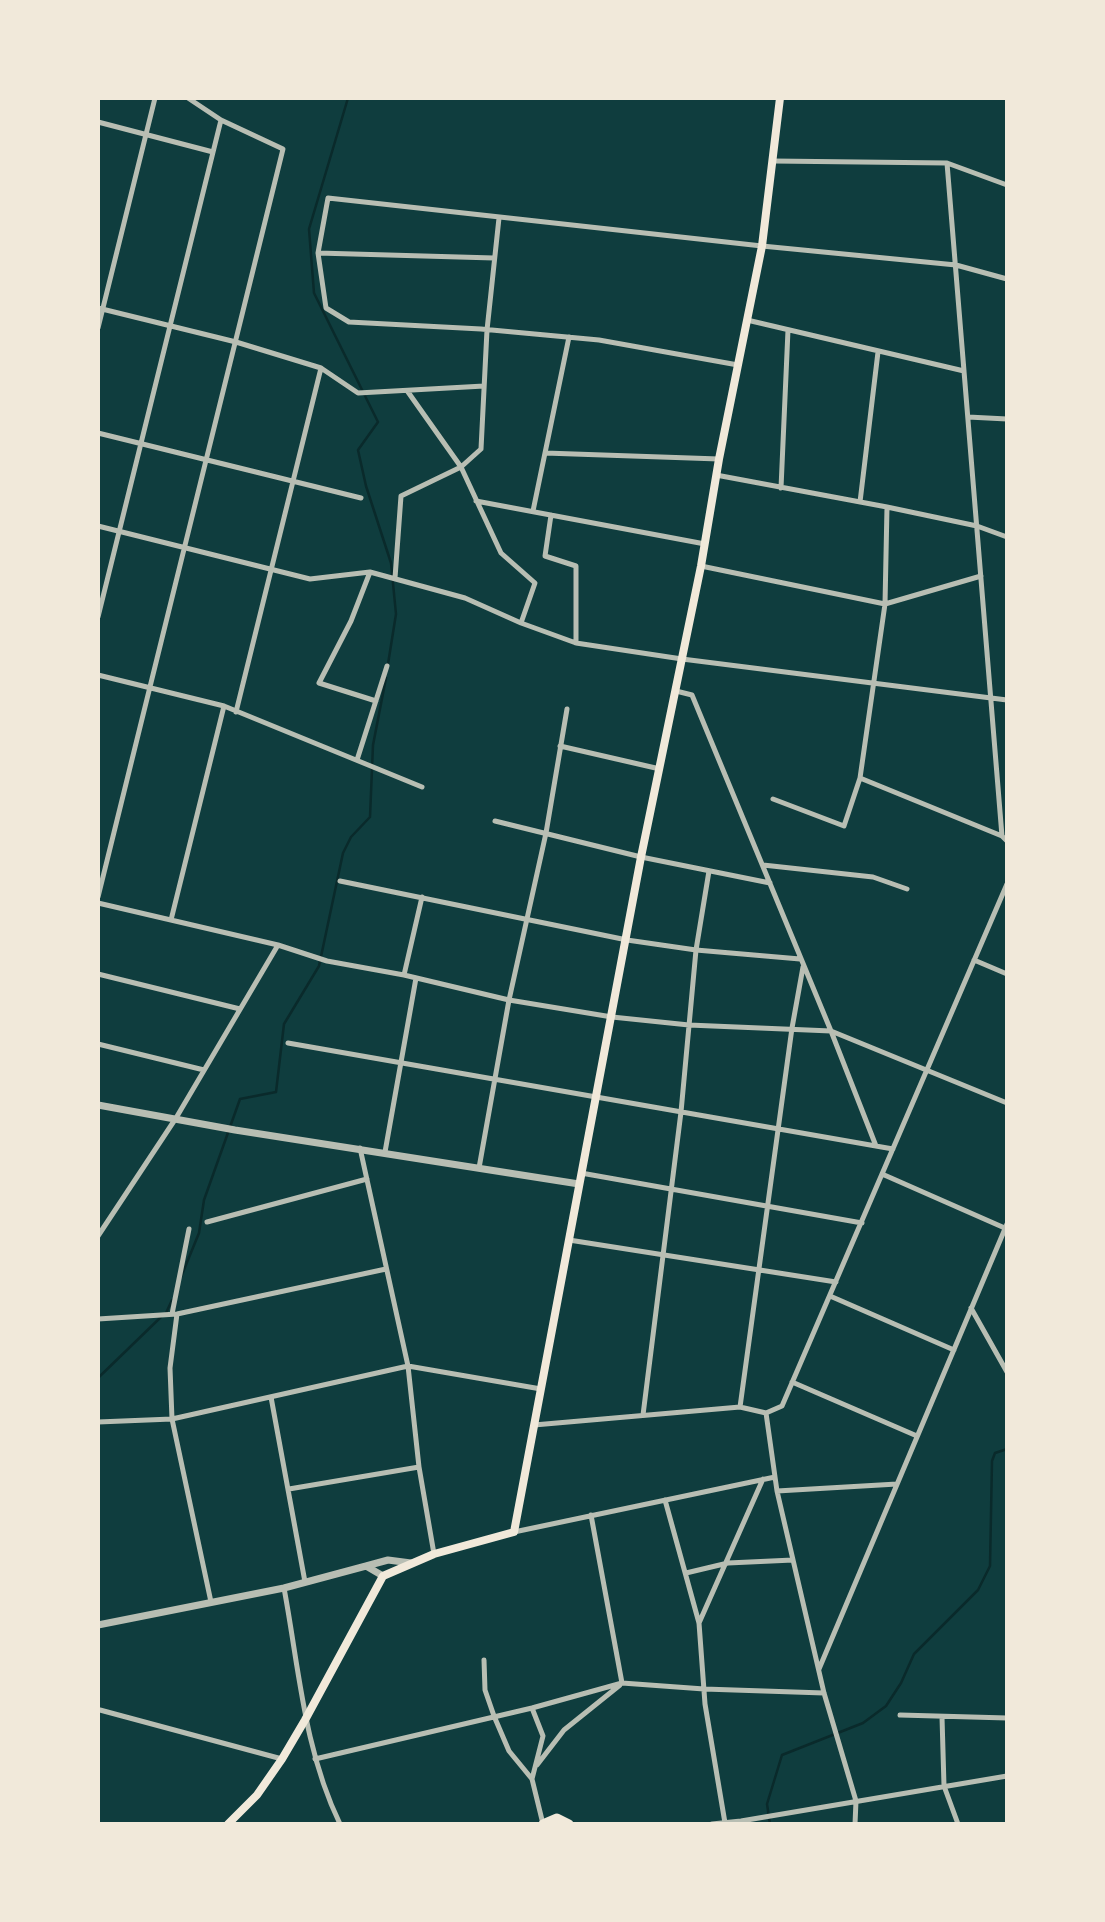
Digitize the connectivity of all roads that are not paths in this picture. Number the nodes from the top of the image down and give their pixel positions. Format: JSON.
{"nodes":[{"id":1,"x":155,"y":98,"type":"edge"},
{"id":2,"x":188,"y":98,"type":"edge"},
{"id":3,"x":780,"y":98,"type":"edge"},
{"id":4,"x":221,"y":120,"type":"junction"},
{"id":5,"x":98,"y":122,"type":"edge"},
{"id":6,"x":146,"y":134,"type":"junction"},
{"id":7,"x":213,"y":152,"type":"junction"},
{"id":8,"x":773,"y":161,"type":"junction"},
{"id":9,"x":947,"y":163,"type":"junction"},
{"id":10,"x":1007,"y":185,"type":"edge"},
{"id":11,"x":499,"y":218,"type":"junction"},
{"id":12,"x":762,"y":246,"type":"junction"},
{"id":13,"x":318,"y":253,"type":"junction"},
{"id":14,"x":495,"y":258,"type":"junction"},
{"id":15,"x":956,"y":265,"type":"junction"},
{"id":16,"x":1007,"y":279,"type":"edge"},
{"id":17,"x":100,"y":309,"type":"edge"},
{"id":18,"x":747,"y":320,"type":"junction"},
{"id":19,"x":170,"y":326,"type":"junction"},
{"id":20,"x":98,"y":328,"type":"edge"},
{"id":21,"x":487,"y":330,"type":"junction"},
{"id":22,"x":788,"y":330,"type":"junction"},
{"id":23,"x":569,"y":337,"type":"junction"},
{"id":24,"x":236,"y":342,"type":"junction"},
{"id":25,"x":878,"y":352,"type":"junction"},
{"id":26,"x":738,"y":365,"type":"junction"},
{"id":27,"x":321,"y":368,"type":"junction"},
{"id":28,"x":964,"y":371,"type":"junction"},
{"id":29,"x":484,"y":386,"type":"junction"},
{"id":30,"x":408,"y":392,"type":"junction"},
{"id":31,"x":968,"y":417,"type":"junction"},
{"id":32,"x":1007,"y":419,"type":"edge"},
{"id":33,"x":98,"y":433,"type":"edge"},
{"id":34,"x":141,"y":443,"type":"junction"},
{"id":35,"x":545,"y":453,"type":"junction"},
{"id":36,"x":206,"y":459,"type":"junction"},
{"id":37,"x":719,"y":459,"type":"junction"},
{"id":38,"x":461,"y":467,"type":"junction"},
{"id":39,"x":716,"y":475,"type":"junction"},
{"id":40,"x":293,"y":481,"type":"junction"},
{"id":41,"x":782,"y":488,"type":"junction"},
{"id":42,"x":361,"y":498,"type":"dead end"},
{"id":43,"x":476,"y":501,"type":"junction"},
{"id":44,"x":860,"y":502,"type":"junction"},
{"id":45,"x":887,"y":507,"type":"junction"},
{"id":46,"x":533,"y":511,"type":"junction"},
{"id":47,"x":551,"y":515,"type":"junction"},
{"id":48,"x":98,"y":526,"type":"edge"},
{"id":49,"x":977,"y":526,"type":"junction"},
{"id":50,"x":119,"y":531,"type":"junction"},
{"id":51,"x":1007,"y":537,"type":"edge"},
{"id":52,"x":705,"y":544,"type":"junction"},
{"id":53,"x":185,"y":548,"type":"junction"},
{"id":54,"x":701,"y":566,"type":"junction"},
{"id":55,"x":271,"y":569,"type":"junction"},
{"id":56,"x":370,"y":572,"type":"junction"},
{"id":57,"x":981,"y":576,"type":"junction"},
{"id":58,"x":395,"y":578,"type":"junction"},
{"id":59,"x":885,"y":604,"type":"junction"},
{"id":60,"x":98,"y":617,"type":"edge"},
{"id":61,"x":521,"y":622,"type":"junction"},
{"id":62,"x":576,"y":643,"type":"junction"},
{"id":63,"x":682,"y":659,"type":"junction"},
{"id":64,"x":387,"y":666,"type":"dead end"},
{"id":65,"x":98,"y":675,"type":"edge"},
{"id":66,"x":873,"y":684,"type":"junction"},
{"id":67,"x":150,"y":688,"type":"junction"},
{"id":68,"x":676,"y":691,"type":"junction"},
{"id":69,"x":990,"y":698,"type":"junction"},
{"id":70,"x":376,"y":701,"type":"junction"},
{"id":71,"x":1007,"y":701,"type":"edge"},
{"id":72,"x":224,"y":706,"type":"junction"},
{"id":73,"x":567,"y":709,"type":"dead end"},
{"id":74,"x":236,"y":712,"type":"junction"},
{"id":75,"x":560,"y":746,"type":"junction"},
{"id":76,"x":357,"y":760,"type":"junction"},
{"id":77,"x":660,"y":769,"type":"junction"},
{"id":78,"x":860,"y":778,"type":"junction"},
{"id":79,"x":422,"y":787,"type":"dead end"},
{"id":80,"x":773,"y":799,"type":"dead end"},
{"id":81,"x":495,"y":821,"type":"dead end"},
{"id":82,"x":546,"y":833,"type":"junction"},
{"id":83,"x":1002,"y":836,"type":"junction"},
{"id":84,"x":1007,"y":841,"type":"edge"},
{"id":85,"x":641,"y":858,"type":"junction"},
{"id":86,"x":763,"y":865,"type":"junction"},
{"id":87,"x":709,"y":871,"type":"junction"},
{"id":88,"x":341,"y":881,"type":"dead end"},
{"id":89,"x":770,"y":883,"type":"junction"},
{"id":90,"x":1007,"y":884,"type":"edge"},
{"id":91,"x":907,"y":889,"type":"dead end"},
{"id":92,"x":1005,"y":895,"type":"edge"},
{"id":93,"x":98,"y":897,"type":"edge"},
{"id":94,"x":422,"y":897,"type":"junction"},
{"id":95,"x":98,"y":903,"type":"edge"},
{"id":96,"x":526,"y":918,"type":"junction"},
{"id":97,"x":171,"y":920,"type":"junction"},
{"id":98,"x":627,"y":940,"type":"junction"},
{"id":99,"x":278,"y":946,"type":"junction"},
{"id":100,"x":696,"y":950,"type":"junction"},
{"id":101,"x":800,"y":959,"type":"junction"},
{"id":102,"x":974,"y":960,"type":"junction"},
{"id":103,"x":803,"y":966,"type":"junction"},
{"id":104,"x":98,"y":974,"type":"edge"},
{"id":105,"x":1007,"y":974,"type":"edge"},
{"id":106,"x":404,"y":975,"type":"junction"},
{"id":107,"x":416,"y":978,"type":"junction"},
{"id":108,"x":509,"y":1000,"type":"junction"},
{"id":109,"x":240,"y":1009,"type":"junction"},
{"id":110,"x":612,"y":1017,"type":"junction"},
{"id":111,"x":689,"y":1025,"type":"junction"},
{"id":112,"x":793,"y":1028,"type":"junction"},
{"id":113,"x":831,"y":1031,"type":"junction"},
{"id":114,"x":288,"y":1043,"type":"dead end"},
{"id":115,"x":98,"y":1044,"type":"edge"},
{"id":116,"x":401,"y":1063,"type":"junction"},
{"id":117,"x":204,"y":1070,"type":"junction"},
{"id":118,"x":927,"y":1070,"type":"junction"},
{"id":119,"x":495,"y":1080,"type":"junction"},
{"id":120,"x":597,"y":1098,"type":"junction"},
{"id":121,"x":1007,"y":1103,"type":"edge"},
{"id":122,"x":98,"y":1105,"type":"edge"},
{"id":123,"x":681,"y":1112,"type":"junction"},
{"id":124,"x":176,"y":1118,"type":"junction"},
{"id":125,"x":780,"y":1129,"type":"junction"},
{"id":126,"x":876,"y":1146,"type":"junction"},
{"id":127,"x":360,"y":1148,"type":"junction"},
{"id":128,"x":893,"y":1149,"type":"junction"},
{"id":129,"x":385,"y":1152,"type":"junction"},
{"id":130,"x":479,"y":1168,"type":"junction"},
{"id":131,"x":581,"y":1173,"type":"junction"},
{"id":132,"x":882,"y":1174,"type":"junction"},
{"id":133,"x":367,"y":1179,"type":"junction"},
{"id":134,"x":579,"y":1184,"type":"junction"},
{"id":135,"x":670,"y":1188,"type":"junction"},
{"id":136,"x":769,"y":1206,"type":"junction"},
{"id":137,"x":207,"y":1222,"type":"dead end"},
{"id":138,"x":862,"y":1223,"type":"junction"},
{"id":139,"x":1006,"y":1227,"type":"edge"},
{"id":140,"x":189,"y":1229,"type":"dead end"},
{"id":141,"x":99,"y":1233,"type":"edge"},
{"id":142,"x":569,"y":1240,"type":"junction"},
{"id":143,"x":662,"y":1255,"type":"junction"},
{"id":144,"x":386,"y":1269,"type":"junction"},
{"id":145,"x":760,"y":1270,"type":"junction"},
{"id":146,"x":836,"y":1282,"type":"junction"},
{"id":147,"x":830,"y":1296,"type":"junction"},
{"id":148,"x":971,"y":1308,"type":"junction"},
{"id":149,"x":175,"y":1314,"type":"junction"},
{"id":150,"x":98,"y":1319,"type":"edge"},
{"id":151,"x":954,"y":1350,"type":"junction"},
{"id":152,"x":408,"y":1366,"type":"junction"},
{"id":153,"x":1007,"y":1372,"type":"edge"},
{"id":154,"x":792,"y":1382,"type":"junction"},
{"id":155,"x":541,"y":1389,"type":"junction"},
{"id":156,"x":271,"y":1397,"type":"junction"},
{"id":157,"x":740,"y":1407,"type":"junction"},
{"id":158,"x":766,"y":1413,"type":"junction"},
{"id":159,"x":643,"y":1415,"type":"junction"},
{"id":160,"x":172,"y":1419,"type":"junction"},
{"id":161,"x":98,"y":1422,"type":"edge"},
{"id":162,"x":534,"y":1425,"type":"junction"},
{"id":163,"x":917,"y":1436,"type":"junction"},
{"id":164,"x":419,"y":1467,"type":"junction"},
{"id":165,"x":775,"y":1477,"type":"junction"},
{"id":166,"x":763,"y":1479,"type":"junction"},
{"id":167,"x":897,"y":1484,"type":"junction"},
{"id":168,"x":289,"y":1489,"type":"junction"},
{"id":169,"x":777,"y":1491,"type":"junction"},
{"id":170,"x":665,"y":1500,"type":"junction"},
{"id":171,"x":591,"y":1516,"type":"junction"},
{"id":172,"x":514,"y":1532,"type":"junction"},
{"id":173,"x":434,"y":1554,"type":"junction"},
{"id":174,"x":793,"y":1560,"type":"junction"},
{"id":175,"x":412,"y":1563,"type":"junction"},
{"id":176,"x":728,"y":1563,"type":"junction"},
{"id":177,"x":366,"y":1566,"type":"junction"},
{"id":178,"x":686,"y":1573,"type":"junction"},
{"id":179,"x":383,"y":1576,"type":"junction"},
{"id":180,"x":305,"y":1582,"type":"junction"},
{"id":181,"x":284,"y":1588,"type":"junction"},
{"id":182,"x":211,"y":1602,"type":"junction"},
{"id":183,"x":699,"y":1623,"type":"junction"},
{"id":184,"x":98,"y":1625,"type":"edge"},
{"id":185,"x":484,"y":1660,"type":"dead end"},
{"id":186,"x":819,"y":1669,"type":"junction"},
{"id":187,"x":622,"y":1683,"type":"junction"},
{"id":188,"x":704,"y":1689,"type":"junction"},
{"id":189,"x":824,"y":1693,"type":"junction"},
{"id":190,"x":532,"y":1708,"type":"junction"},
{"id":191,"x":100,"y":1710,"type":"dead end"},
{"id":192,"x":900,"y":1715,"type":"dead end"},
{"id":193,"x":494,"y":1716,"type":"junction"},
{"id":194,"x":942,"y":1717,"type":"junction"},
{"id":195,"x":1007,"y":1718,"type":"edge"},
{"id":196,"x":305,"y":1720,"type":"junction"},
{"id":197,"x":282,"y":1759,"type":"junction"},
{"id":198,"x":315,"y":1759,"type":"junction"},
{"id":199,"x":537,"y":1765,"type":"junction"},
{"id":200,"x":1007,"y":1776,"type":"edge"},
{"id":201,"x":532,"y":1779,"type":"junction"},
{"id":202,"x":944,"y":1786,"type":"junction"},
{"id":203,"x":856,"y":1801,"type":"junction"},
{"id":204,"x":725,"y":1823,"type":"edge"},
{"id":205,"x":228,"y":1824,"type":"edge"},
{"id":206,"x":340,"y":1824,"type":"edge"},
{"id":207,"x":543,"y":1824,"type":"edge"},
{"id":208,"x":569,"y":1824,"type":"edge"},
{"id":209,"x":712,"y":1824,"type":"edge"},
{"id":210,"x":855,"y":1824,"type":"edge"},
{"id":211,"x":958,"y":1824,"type":"edge"}],
"edges":[{"from":1,"to":6,"type":"street"},
{"from":2,"to":4,"type":"street"},
{"from":3,"to":8,"type":"main road"},
{"from":4,"to":7,"type":"street"},
{"from":4,"to":24,"type":"street"},
{"from":5,"to":6,"type":"street"},
{"from":6,"to":7,"type":"street"},
{"from":6,"to":17,"type":"street"},
{"from":7,"to":19,"type":"street"},
{"from":8,"to":9,"type":"street"},
{"from":8,"to":12,"type":"main road"},
{"from":9,"to":10,"type":"street"},
{"from":9,"to":15,"type":"street"},
{"from":11,"to":12,"type":"street"},
{"from":11,"to":13,"type":"street"},
{"from":11,"to":14,"type":"street"},
{"from":12,"to":15,"type":"street"},
{"from":12,"to":18,"type":"main road"},
{"from":13,"to":14,"type":"street"},
{"from":13,"to":21,"type":"street"},
{"from":14,"to":21,"type":"street"},
{"from":15,"to":16,"type":"street"},
{"from":15,"to":28,"type":"street"},
{"from":17,"to":19,"type":"street"},
{"from":17,"to":20,"type":"street"},
{"from":18,"to":22,"type":"street"},
{"from":18,"to":26,"type":"main road"},
{"from":19,"to":24,"type":"street"},
{"from":19,"to":34,"type":"street"},
{"from":21,"to":23,"type":"street"},
{"from":21,"to":29,"type":"street"},
{"from":22,"to":25,"type":"street"},
{"from":22,"to":41,"type":"street"},
{"from":23,"to":26,"type":"street"},
{"from":23,"to":35,"type":"street"},
{"from":24,"to":27,"type":"street"},
{"from":24,"to":36,"type":"street"},
{"from":25,"to":28,"type":"street"},
{"from":25,"to":44,"type":"street"},
{"from":26,"to":37,"type":"main road"},
{"from":27,"to":30,"type":"street"},
{"from":27,"to":40,"type":"street"},
{"from":28,"to":31,"type":"street"},
{"from":29,"to":30,"type":"street"},
{"from":29,"to":38,"type":"street"},
{"from":30,"to":38,"type":"street"},
{"from":31,"to":32,"type":"street"},
{"from":31,"to":49,"type":"street"},
{"from":33,"to":34,"type":"street"},
{"from":34,"to":36,"type":"street"},
{"from":34,"to":50,"type":"street"},
{"from":35,"to":37,"type":"street"},
{"from":35,"to":46,"type":"street"},
{"from":36,"to":40,"type":"street"},
{"from":36,"to":53,"type":"street"},
{"from":37,"to":39,"type":"main road"},
{"from":38,"to":43,"type":"street"},
{"from":38,"to":58,"type":"street"},
{"from":39,"to":41,"type":"street"},
{"from":39,"to":52,"type":"main road"},
{"from":40,"to":42,"type":"street"},
{"from":40,"to":55,"type":"street"},
{"from":41,"to":44,"type":"street"},
{"from":43,"to":46,"type":"street"},
{"from":43,"to":61,"type":"street"},
{"from":44,"to":45,"type":"street"},
{"from":45,"to":49,"type":"street"},
{"from":45,"to":59,"type":"street"},
{"from":46,"to":47,"type":"street"},
{"from":47,"to":52,"type":"street"},
{"from":47,"to":62,"type":"street"},
{"from":48,"to":50,"type":"street"},
{"from":49,"to":51,"type":"street"},
{"from":49,"to":57,"type":"street"},
{"from":50,"to":53,"type":"street"},
{"from":50,"to":60,"type":"street"},
{"from":52,"to":54,"type":"main road"},
{"from":53,"to":55,"type":"street"},
{"from":53,"to":67,"type":"street"},
{"from":54,"to":59,"type":"street"},
{"from":54,"to":63,"type":"main road"},
{"from":55,"to":56,"type":"street"},
{"from":55,"to":74,"type":"street"},
{"from":56,"to":58,"type":"street"},
{"from":56,"to":70,"type":"street"},
{"from":57,"to":59,"type":"street"},
{"from":57,"to":69,"type":"street"},
{"from":58,"to":61,"type":"street"},
{"from":59,"to":66,"type":"street"},
{"from":61,"to":62,"type":"street"},
{"from":62,"to":63,"type":"street"},
{"from":63,"to":66,"type":"street"},
{"from":63,"to":68,"type":"main road"},
{"from":64,"to":70,"type":"street"},
{"from":65,"to":67,"type":"street"},
{"from":66,"to":69,"type":"street"},
{"from":66,"to":78,"type":"street"},
{"from":67,"to":72,"type":"street"},
{"from":67,"to":93,"type":"street"},
{"from":68,"to":77,"type":"main road"},
{"from":68,"to":86,"type":"street"},
{"from":69,"to":71,"type":"street"},
{"from":69,"to":83,"type":"street"},
{"from":70,"to":76,"type":"street"},
{"from":72,"to":74,"type":"street"},
{"from":72,"to":97,"type":"street"},
{"from":73,"to":75,"type":"street"},
{"from":74,"to":76,"type":"street"},
{"from":75,"to":77,"type":"street"},
{"from":75,"to":82,"type":"street"},
{"from":76,"to":79,"type":"street"},
{"from":77,"to":85,"type":"main road"},
{"from":78,"to":80,"type":"street"},
{"from":78,"to":83,"type":"street"},
{"from":81,"to":82,"type":"street"},
{"from":82,"to":85,"type":"street"},
{"from":82,"to":96,"type":"street"},
{"from":83,"to":84,"type":"street"},
{"from":85,"to":87,"type":"street"},
{"from":85,"to":98,"type":"main road"},
{"from":86,"to":89,"type":"street"},
{"from":86,"to":91,"type":"street"},
{"from":87,"to":89,"type":"street"},
{"from":87,"to":100,"type":"street"},
{"from":88,"to":94,"type":"street"},
{"from":89,"to":101,"type":"street"},
{"from":90,"to":92,"type":"street"},
{"from":92,"to":102,"type":"street"},
{"from":94,"to":96,"type":"street"},
{"from":94,"to":106,"type":"street"},
{"from":95,"to":97,"type":"street"},
{"from":96,"to":98,"type":"street"},
{"from":96,"to":108,"type":"street"},
{"from":97,"to":99,"type":"street"},
{"from":98,"to":100,"type":"street"},
{"from":98,"to":110,"type":"main road"},
{"from":99,"to":106,"type":"street"},
{"from":99,"to":109,"type":"street"},
{"from":100,"to":101,"type":"street"},
{"from":100,"to":111,"type":"street"},
{"from":101,"to":103,"type":"street"},
{"from":102,"to":105,"type":"street"},
{"from":102,"to":118,"type":"street"},
{"from":103,"to":112,"type":"street"},
{"from":103,"to":113,"type":"street"},
{"from":104,"to":109,"type":"street"},
{"from":106,"to":107,"type":"street"},
{"from":107,"to":108,"type":"street"},
{"from":107,"to":116,"type":"street"},
{"from":108,"to":110,"type":"street"},
{"from":108,"to":119,"type":"street"},
{"from":109,"to":117,"type":"street"},
{"from":110,"to":111,"type":"street"},
{"from":110,"to":120,"type":"main road"},
{"from":111,"to":112,"type":"street"},
{"from":111,"to":123,"type":"street"},
{"from":112,"to":113,"type":"street"},
{"from":112,"to":125,"type":"street"},
{"from":113,"to":118,"type":"street"},
{"from":113,"to":126,"type":"street"},
{"from":114,"to":116,"type":"street"},
{"from":115,"to":117,"type":"street"},
{"from":116,"to":119,"type":"street"},
{"from":116,"to":129,"type":"street"},
{"from":117,"to":124,"type":"street"},
{"from":118,"to":121,"type":"street"},
{"from":118,"to":128,"type":"street"},
{"from":119,"to":120,"type":"street"},
{"from":119,"to":130,"type":"street"},
{"from":120,"to":123,"type":"street"},
{"from":120,"to":131,"type":"main road"},
{"from":122,"to":124,"type":"street"},
{"from":123,"to":125,"type":"street"},
{"from":123,"to":135,"type":"street"},
{"from":124,"to":127,"type":"street"},
{"from":124,"to":141,"type":"street"},
{"from":125,"to":126,"type":"street"},
{"from":125,"to":136,"type":"street"},
{"from":126,"to":128,"type":"street"},
{"from":127,"to":129,"type":"street"},
{"from":127,"to":133,"type":"street"},
{"from":128,"to":132,"type":"street"},
{"from":129,"to":130,"type":"street"},
{"from":130,"to":134,"type":"street"},
{"from":131,"to":134,"type":"main road"},
{"from":131,"to":135,"type":"street"},
{"from":132,"to":138,"type":"street"},
{"from":132,"to":139,"type":"street"},
{"from":133,"to":137,"type":"street"},
{"from":133,"to":144,"type":"street"},
{"from":134,"to":142,"type":"main road"},
{"from":135,"to":136,"type":"street"},
{"from":135,"to":143,"type":"street"},
{"from":136,"to":138,"type":"street"},
{"from":136,"to":145,"type":"street"},
{"from":138,"to":146,"type":"street"},
{"from":139,"to":148,"type":"street"},
{"from":140,"to":149,"type":"street"},
{"from":142,"to":143,"type":"street"},
{"from":142,"to":155,"type":"main road"},
{"from":143,"to":145,"type":"street"},
{"from":143,"to":159,"type":"street"},
{"from":144,"to":149,"type":"street"},
{"from":144,"to":152,"type":"street"},
{"from":145,"to":146,"type":"street"},
{"from":145,"to":157,"type":"street"},
{"from":146,"to":147,"type":"street"},
{"from":147,"to":151,"type":"street"},
{"from":147,"to":154,"type":"street"},
{"from":148,"to":151,"type":"street"},
{"from":148,"to":153,"type":"street"},
{"from":149,"to":150,"type":"street"},
{"from":149,"to":160,"type":"street"},
{"from":151,"to":163,"type":"street"},
{"from":152,"to":155,"type":"street"},
{"from":152,"to":156,"type":"street"},
{"from":152,"to":164,"type":"street"},
{"from":154,"to":158,"type":"street"},
{"from":154,"to":163,"type":"street"},
{"from":155,"to":162,"type":"main road"},
{"from":156,"to":160,"type":"street"},
{"from":156,"to":168,"type":"street"},
{"from":157,"to":158,"type":"street"},
{"from":157,"to":159,"type":"street"},
{"from":158,"to":165,"type":"street"},
{"from":159,"to":162,"type":"street"},
{"from":160,"to":161,"type":"street"},
{"from":160,"to":182,"type":"street"},
{"from":162,"to":172,"type":"main road"},
{"from":163,"to":167,"type":"street"},
{"from":164,"to":168,"type":"street"},
{"from":164,"to":173,"type":"street"},
{"from":165,"to":166,"type":"street"},
{"from":165,"to":169,"type":"street"},
{"from":166,"to":170,"type":"street"},
{"from":166,"to":176,"type":"street"},
{"from":167,"to":169,"type":"street"},
{"from":167,"to":186,"type":"street"},
{"from":168,"to":180,"type":"street"},
{"from":169,"to":174,"type":"street"},
{"from":170,"to":171,"type":"street"},
{"from":170,"to":178,"type":"street"},
{"from":171,"to":172,"type":"street"},
{"from":171,"to":187,"type":"street"},
{"from":172,"to":173,"type":"main road"},
{"from":173,"to":175,"type":"main road"},
{"from":174,"to":176,"type":"street"},
{"from":174,"to":186,"type":"street"},
{"from":175,"to":177,"type":"street"},
{"from":175,"to":179,"type":"main road"},
{"from":176,"to":178,"type":"street"},
{"from":176,"to":183,"type":"street"},
{"from":177,"to":179,"type":"street"},
{"from":177,"to":180,"type":"street"},
{"from":178,"to":183,"type":"street"},
{"from":179,"to":196,"type":"main road"},
{"from":180,"to":181,"type":"street"},
{"from":181,"to":182,"type":"street"},
{"from":181,"to":196,"type":"street"},
{"from":182,"to":184,"type":"street"},
{"from":183,"to":188,"type":"street"},
{"from":185,"to":193,"type":"street"},
{"from":186,"to":189,"type":"street"},
{"from":187,"to":188,"type":"street"},
{"from":187,"to":190,"type":"street"},
{"from":187,"to":199,"type":"street"},
{"from":188,"to":189,"type":"street"},
{"from":188,"to":204,"type":"street"},
{"from":189,"to":203,"type":"street"},
{"from":190,"to":193,"type":"street"},
{"from":190,"to":199,"type":"street"},
{"from":191,"to":197,"type":"street"},
{"from":192,"to":194,"type":"street"},
{"from":193,"to":198,"type":"street"},
{"from":193,"to":201,"type":"street"},
{"from":194,"to":195,"type":"street"},
{"from":194,"to":202,"type":"street"},
{"from":196,"to":197,"type":"main road"},
{"from":196,"to":198,"type":"street"},
{"from":197,"to":205,"type":"main road"},
{"from":198,"to":206,"type":"street"},
{"from":199,"to":201,"type":"street"},
{"from":200,"to":202,"type":"street"},
{"from":201,"to":207,"type":"street"},
{"from":202,"to":203,"type":"street"},
{"from":202,"to":211,"type":"street"},
{"from":203,"to":204,"type":"street"},
{"from":203,"to":210,"type":"street"},
{"from":204,"to":209,"type":"street"},
{"from":207,"to":208,"type":"main road"}]}
